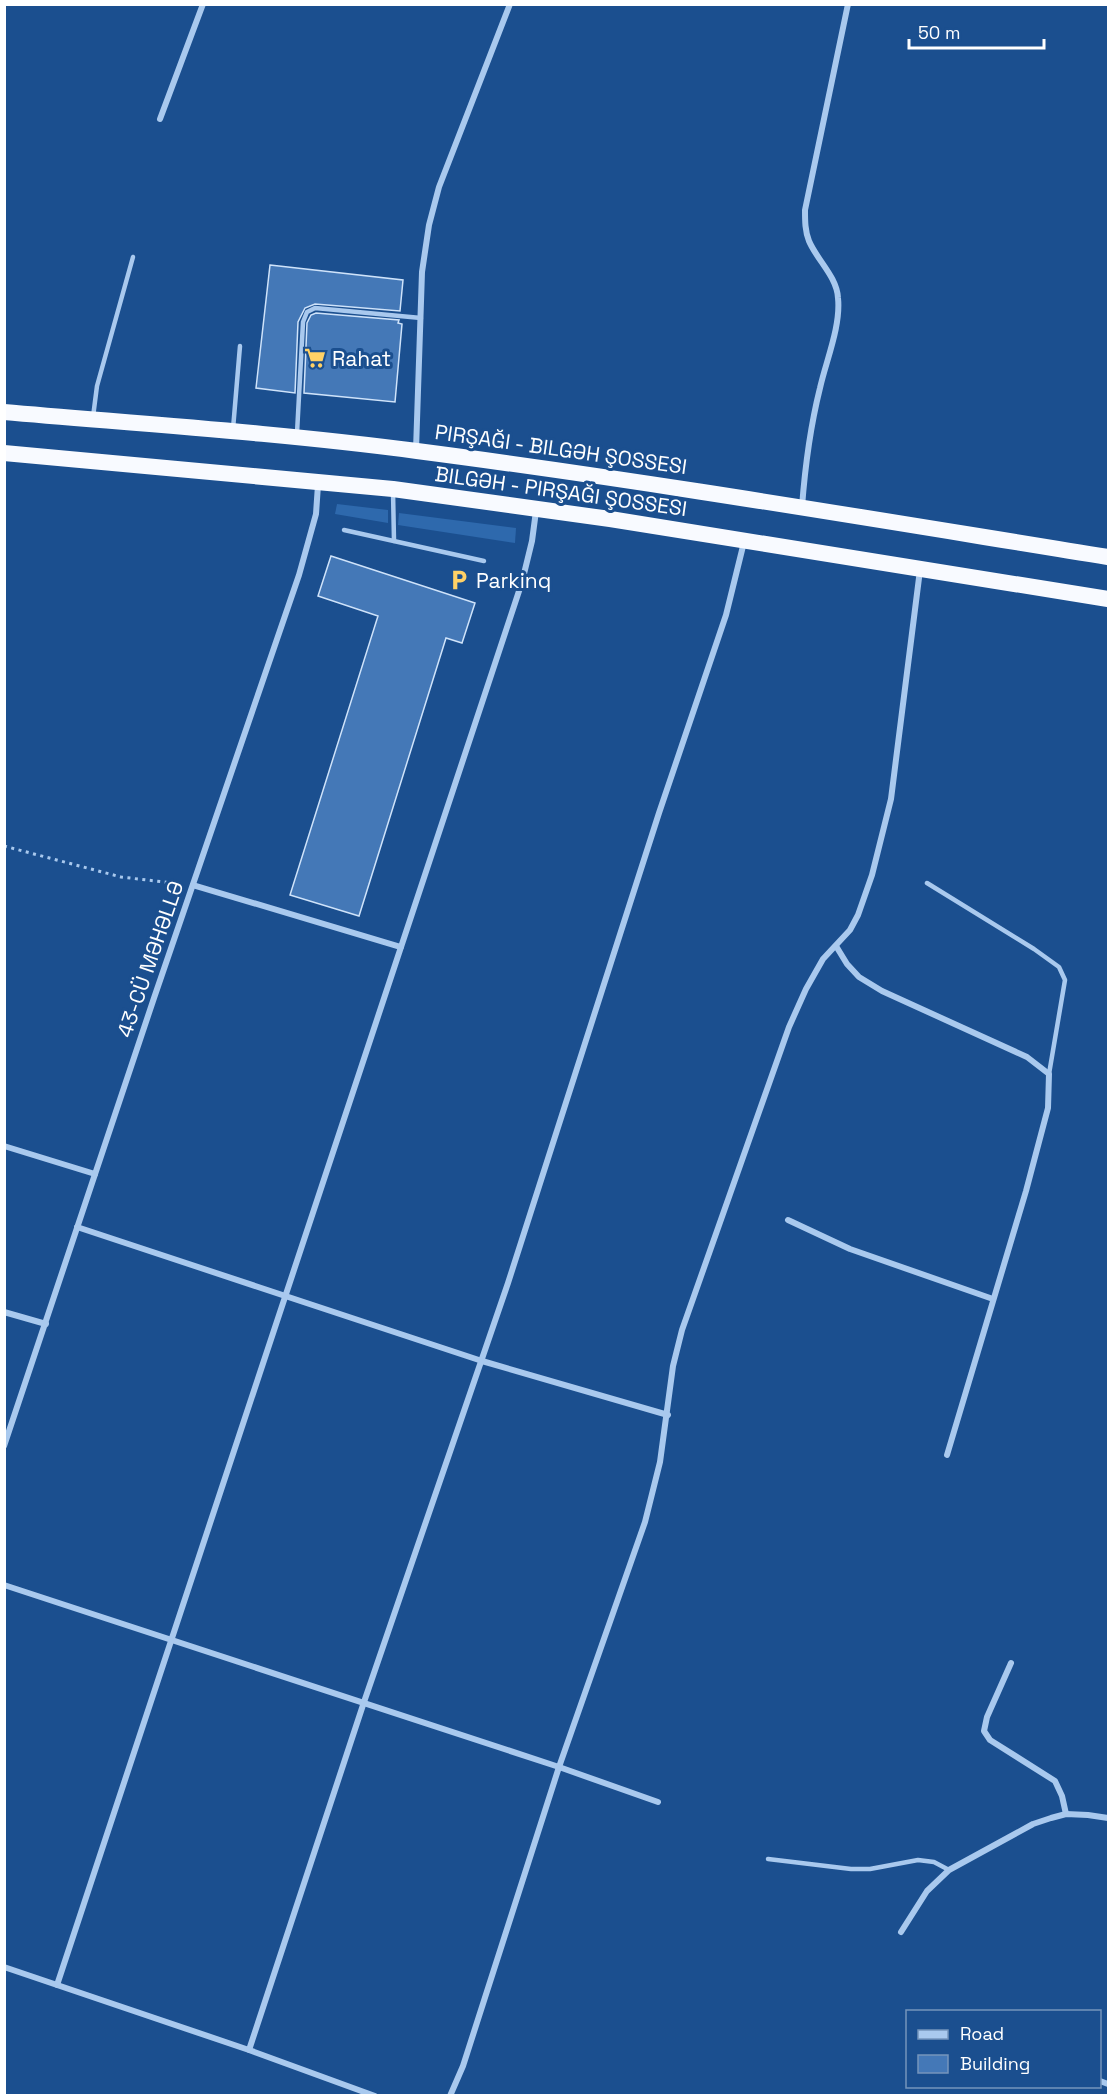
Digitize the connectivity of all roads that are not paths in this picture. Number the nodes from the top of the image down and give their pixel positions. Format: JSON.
{"nodes":[{"id":1,"x":203,"y":4,"type":"edge"},
{"id":2,"x":510,"y":4,"type":"edge"},
{"id":3,"x":848,"y":4,"type":"edge"},
{"id":4,"x":160,"y":119,"type":"dead end"},
{"id":5,"x":133,"y":258,"type":"dead end"},
{"id":6,"x":421,"y":318,"type":"junction"},
{"id":7,"x":240,"y":346,"type":"dead end"},
{"id":8,"x":4,"y":412,"type":"edge"},
{"id":9,"x":93,"y":420,"type":"junction"},
{"id":10,"x":233,"y":432,"type":"junction"},
{"id":11,"x":297,"y":438,"type":"junction"},
{"id":12,"x":416,"y":450,"type":"junction"},
{"id":13,"x":4,"y":453,"type":"edge"},
{"id":14,"x":319,"y":481,"type":"junction"},
{"id":15,"x":393,"y":489,"type":"junction"},
{"id":16,"x":802,"y":507,"type":"junction"},
{"id":17,"x":536,"y":510,"type":"junction"},
{"id":18,"x":344,"y":530,"type":"dead end"},
{"id":19,"x":394,"y":541,"type":"junction"},
{"id":20,"x":744,"y":541,"type":"junction"},
{"id":21,"x":1108,"y":557,"type":"edge"},
{"id":22,"x":484,"y":561,"type":"dead end"},
{"id":23,"x":920,"y":569,"type":"junction"},
{"id":24,"x":1108,"y":599,"type":"edge"},
{"id":25,"x":927,"y":883,"type":"dead end"},
{"id":26,"x":193,"y":885,"type":"junction"},
{"id":27,"x":836,"y":946,"type":"junction"},
{"id":28,"x":401,"y":948,"type":"junction"},
{"id":29,"x":1048,"y":1074,"type":"junction"},
{"id":30,"x":4,"y":1146,"type":"edge"},
{"id":31,"x":95,"y":1174,"type":"junction"},
{"id":32,"x":788,"y":1220,"type":"dead end"},
{"id":33,"x":77,"y":1227,"type":"junction"},
{"id":34,"x":286,"y":1296,"type":"junction"},
{"id":35,"x":993,"y":1299,"type":"junction"},
{"id":36,"x":4,"y":1312,"type":"edge"},
{"id":37,"x":46,"y":1324,"type":"junction"},
{"id":38,"x":482,"y":1361,"type":"junction"},
{"id":39,"x":668,"y":1415,"type":"junction"},
{"id":40,"x":4,"y":1446,"type":"edge"},
{"id":41,"x":947,"y":1455,"type":"dead end"},
{"id":42,"x":4,"y":1585,"type":"edge"},
{"id":43,"x":170,"y":1638,"type":"junction"},
{"id":44,"x":1011,"y":1663,"type":"dead end"},
{"id":45,"x":364,"y":1702,"type":"junction"},
{"id":46,"x":559,"y":1767,"type":"junction"},
{"id":47,"x":658,"y":1802,"type":"dead end"},
{"id":48,"x":1066,"y":1814,"type":"junction"},
{"id":49,"x":1108,"y":1818,"type":"edge"},
{"id":50,"x":768,"y":1859,"type":"dead end"},
{"id":51,"x":949,"y":1870,"type":"junction"},
{"id":52,"x":901,"y":1932,"type":"dead end"},
{"id":53,"x":4,"y":1967,"type":"edge"},
{"id":54,"x":57,"y":1985,"type":"junction"},
{"id":55,"x":249,"y":2050,"type":"junction"},
{"id":56,"x":375,"y":2096,"type":"edge"},
{"id":57,"x":450,"y":2096,"type":"edge"}],
"edges":[{"from":1,"to":4,"type":"street"},
{"from":2,"to":6,"type":"street"},
{"from":3,"to":16,"type":"street"},
{"from":5,"to":9,"type":"lane"},
{"from":6,"to":11,"type":"lane"},
{"from":6,"to":12,"type":"street"},
{"from":7,"to":10,"type":"lane"},
{"from":8,"to":9,"type":"highway"},
{"from":9,"to":10,"type":"highway"},
{"from":10,"to":11,"type":"highway"},
{"from":11,"to":12,"type":"highway"},
{"from":12,"to":16,"type":"highway"},
{"from":13,"to":14,"type":"highway"},
{"from":14,"to":15,"type":"highway"},
{"from":14,"to":26,"type":"street","name":"43-CÜ MƏHƏLLƏ"},
{"from":15,"to":17,"type":"highway"},
{"from":15,"to":19,"type":"lane"},
{"from":16,"to":21,"type":"highway"},
{"from":17,"to":20,"type":"highway"},
{"from":17,"to":28,"type":"street"},
{"from":18,"to":19,"type":"lane"},
{"from":19,"to":22,"type":"lane"},
{"from":20,"to":23,"type":"highway"},
{"from":20,"to":38,"type":"street"},
{"from":23,"to":24,"type":"highway"},
{"from":23,"to":27,"type":"street"},
{"from":25,"to":29,"type":"lane"},
{"from":26,"to":28,"type":"street"},
{"from":26,"to":31,"type":"street","name":"43-CÜ MƏHƏLLƏ"},
{"from":27,"to":29,"type":"street"},
{"from":27,"to":39,"type":"street"},
{"from":28,"to":34,"type":"street"},
{"from":29,"to":35,"type":"street"},
{"from":30,"to":31,"type":"street"},
{"from":31,"to":33,"type":"street","name":"43-CÜ MƏHƏLLƏ"},
{"from":32,"to":35,"type":"street"},
{"from":33,"to":34,"type":"street"},
{"from":33,"to":37,"type":"street","name":"43-CÜ MƏHƏLLƏ"},
{"from":34,"to":38,"type":"street"},
{"from":34,"to":43,"type":"street"},
{"from":35,"to":41,"type":"street"},
{"from":36,"to":37,"type":"street"},
{"from":37,"to":40,"type":"street","name":"43-CÜ MƏHƏLLƏ"},
{"from":38,"to":39,"type":"street"},
{"from":38,"to":45,"type":"street"},
{"from":39,"to":46,"type":"street"},
{"from":42,"to":43,"type":"street"},
{"from":43,"to":45,"type":"street"},
{"from":43,"to":54,"type":"street"},
{"from":44,"to":48,"type":"street"},
{"from":45,"to":46,"type":"street"},
{"from":45,"to":55,"type":"street"},
{"from":46,"to":47,"type":"street"},
{"from":46,"to":57,"type":"street"},
{"from":48,"to":49,"type":"street"},
{"from":48,"to":51,"type":"street"},
{"from":50,"to":51,"type":"lane"},
{"from":51,"to":52,"type":"street"},
{"from":53,"to":54,"type":"street"},
{"from":54,"to":55,"type":"street"},
{"from":55,"to":56,"type":"street"}]}
